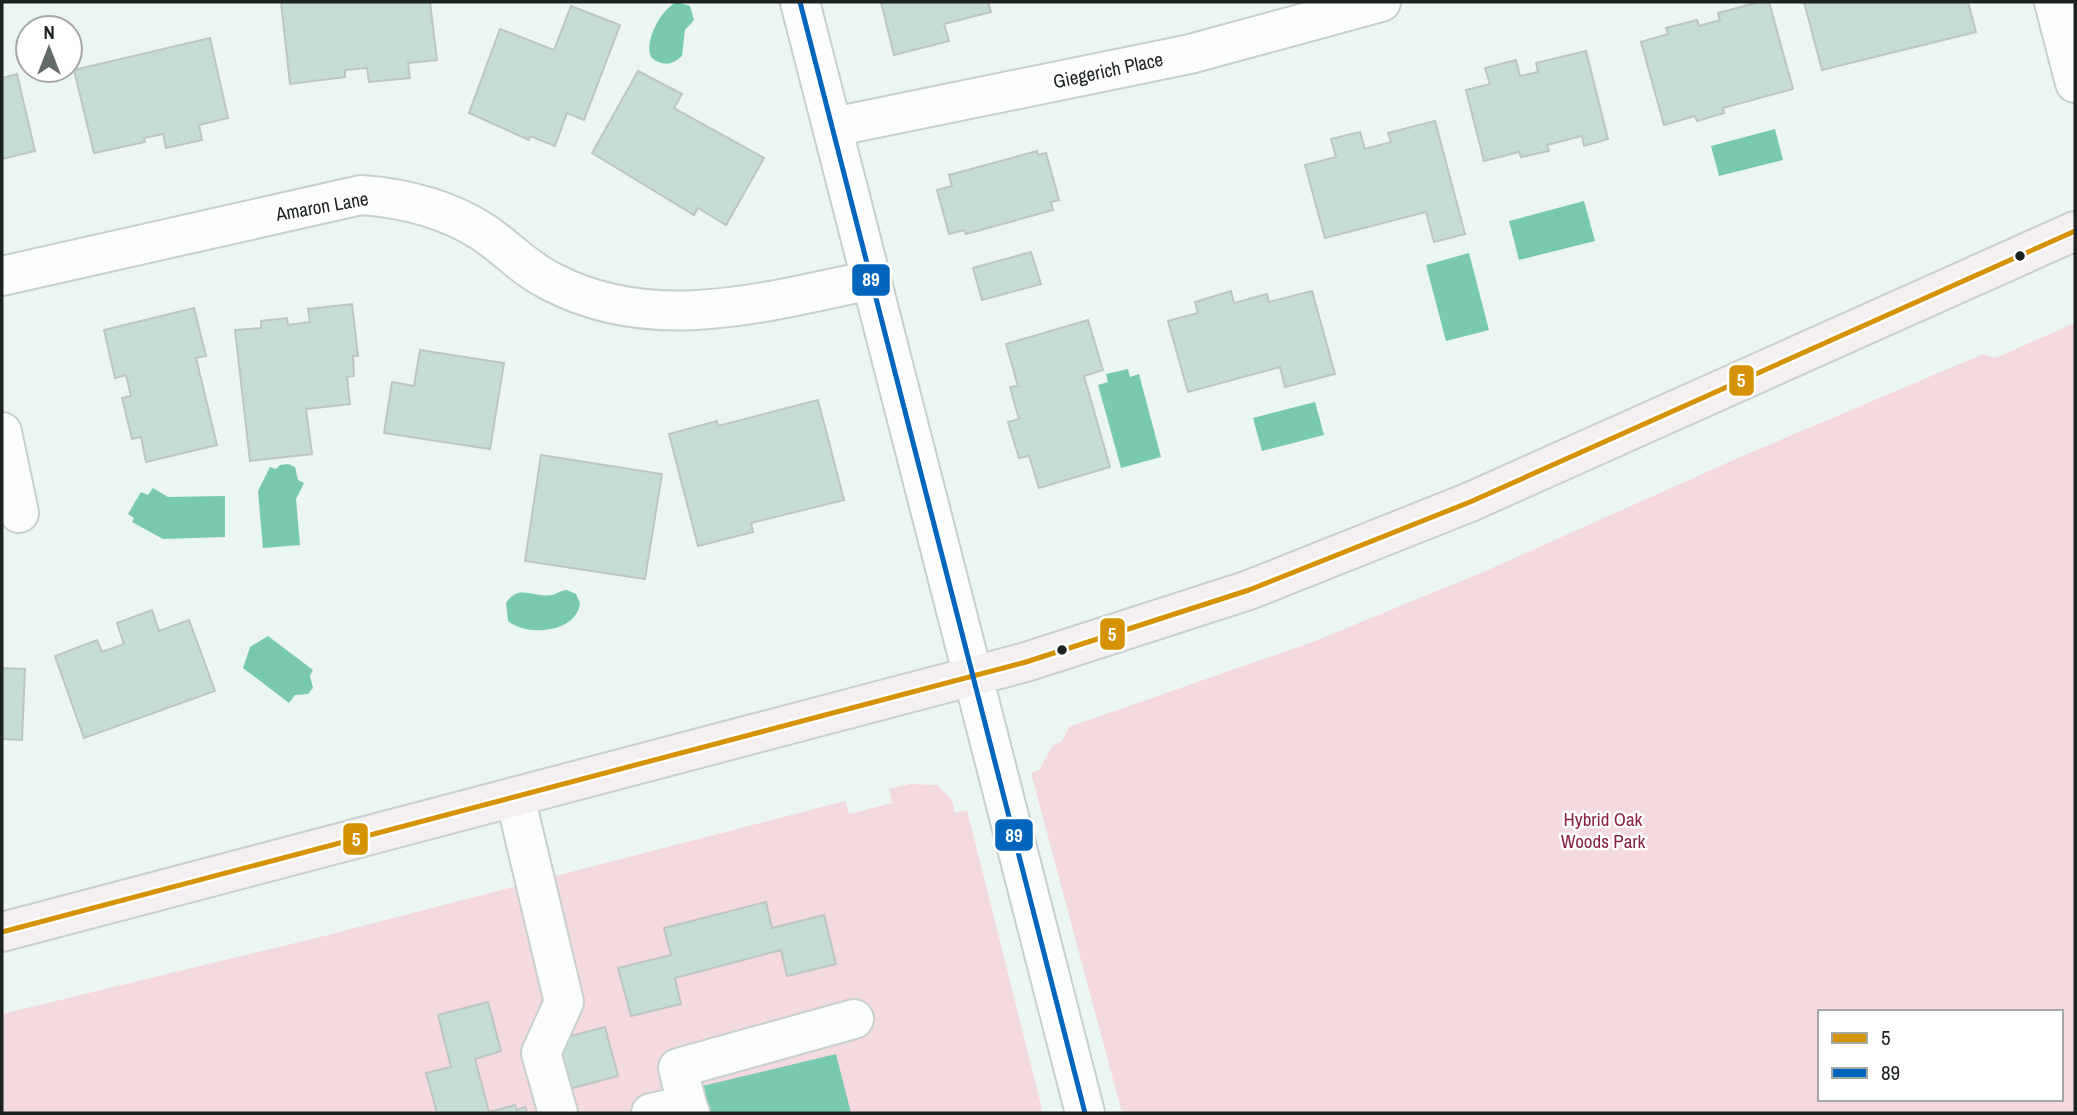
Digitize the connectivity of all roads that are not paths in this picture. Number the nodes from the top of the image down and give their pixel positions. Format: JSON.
{"nodes":[{"id":1,"x":800,"y":2,"type":"edge"},
{"id":2,"x":1381,"y":2,"type":"edge"},
{"id":3,"x":2054,"y":2,"type":"edge"},
{"id":4,"x":2075,"y":83,"type":"edge"},
{"id":5,"x":833,"y":127,"type":"junction"},
{"id":6,"x":2075,"y":230,"type":"edge"},
{"id":7,"x":2,"y":276,"type":"edge"},
{"id":8,"x":870,"y":280,"type":"junction"},
{"id":9,"x":2,"y":432,"type":"edge"},
{"id":10,"x":19,"y":513,"type":"dead end"},
{"id":11,"x":972,"y":677,"type":"junction"},
{"id":12,"x":515,"y":797,"type":"junction"},
{"id":13,"x":2,"y":932,"type":"edge"},
{"id":14,"x":854,"y":1019,"type":"dead end"},
{"id":15,"x":676,"y":1110,"type":"edge"},
{"id":16,"x":558,"y":1113,"type":"edge"},
{"id":17,"x":1085,"y":1113,"type":"edge"}],
"edges":[{"from":1,"to":5,"type":"street"},
{"from":2,"to":5,"type":"street","name":"Giegerich Place"},
{"from":3,"to":4,"type":"street"},
{"from":5,"to":8,"type":"street"},
{"from":6,"to":11,"type":"main road"},
{"from":7,"to":8,"type":"street","name":"Amaron Lane"},
{"from":8,"to":11,"type":"street"},
{"from":9,"to":10,"type":"street"},
{"from":11,"to":12,"type":"main road"},
{"from":11,"to":17,"type":"street"},
{"from":12,"to":13,"type":"main road"},
{"from":12,"to":16,"type":"street"},
{"from":14,"to":15,"type":"street"}]}
